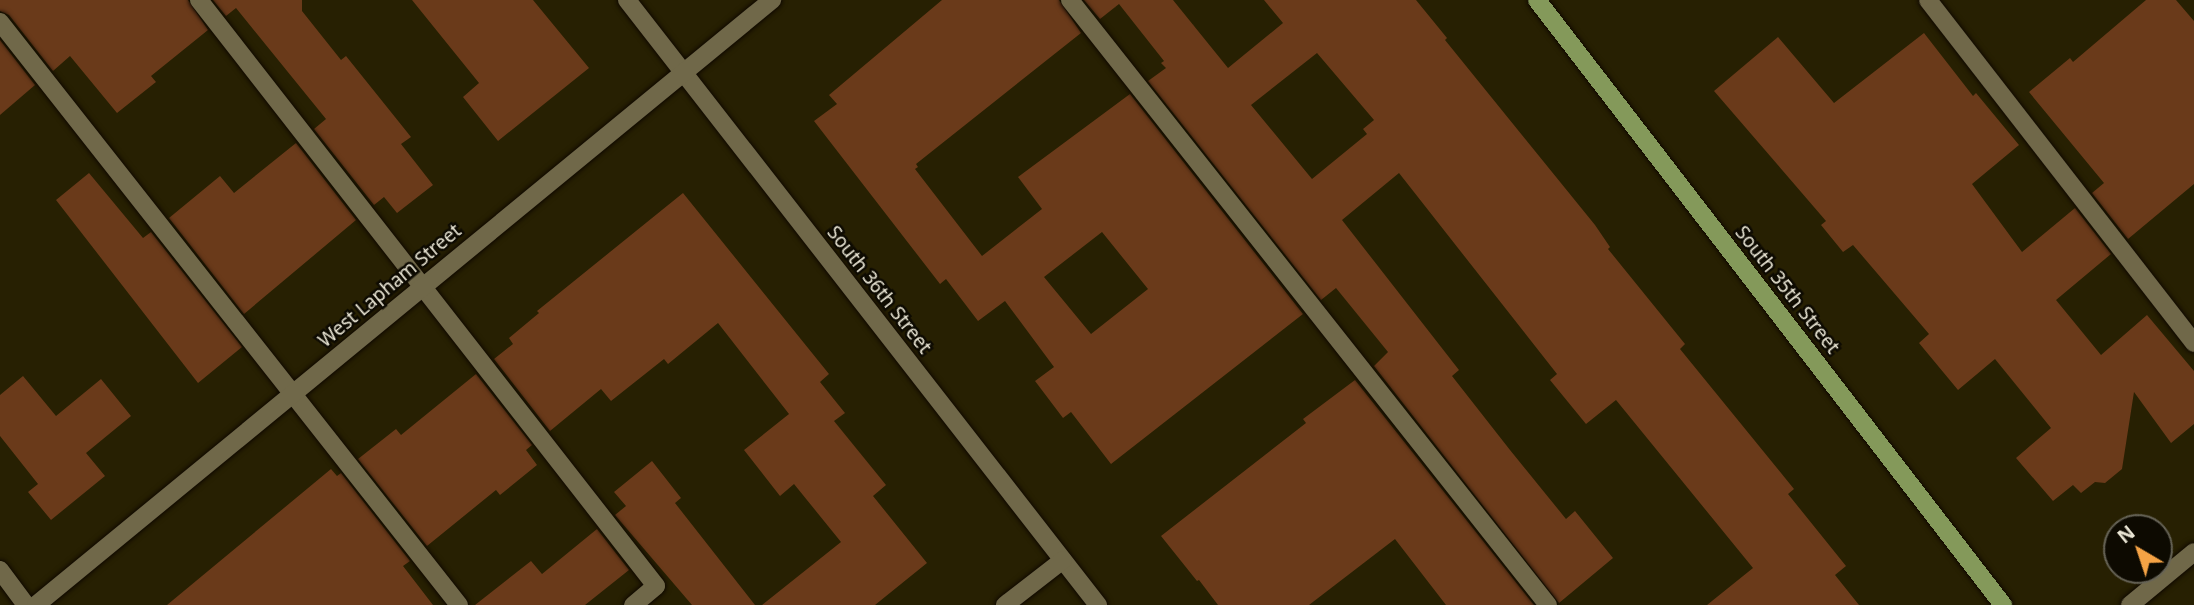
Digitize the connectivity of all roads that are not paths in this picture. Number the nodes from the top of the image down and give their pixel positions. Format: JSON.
{"nodes":[{"id":1,"x":199,"y":0,"type":"edge"},
{"id":2,"x":628,"y":0,"type":"edge"},
{"id":3,"x":772,"y":0,"type":"edge"},
{"id":4,"x":1070,"y":0,"type":"edge"},
{"id":5,"x":1538,"y":0,"type":"edge"},
{"id":6,"x":1928,"y":0,"type":"edge"},
{"id":7,"x":0,"y":22,"type":"edge"},
{"id":8,"x":683,"y":72,"type":"junction"},
{"id":9,"x":422,"y":286,"type":"junction"},
{"id":10,"x":2194,"y":344,"type":"edge"},
{"id":11,"x":293,"y":394,"type":"junction"},
{"id":12,"x":2194,"y":552,"type":"edge"},
{"id":13,"x":1063,"y":560,"type":"junction"},
{"id":14,"x":0,"y":570,"type":"edge"},
{"id":15,"x":26,"y":605,"type":"edge"},
{"id":16,"x":36,"y":605,"type":"edge"},
{"id":17,"x":458,"y":605,"type":"edge"},
{"id":18,"x":633,"y":605,"type":"edge"},
{"id":19,"x":1005,"y":605,"type":"edge"},
{"id":20,"x":1098,"y":605,"type":"edge"},
{"id":21,"x":1548,"y":605,"type":"edge"},
{"id":22,"x":2003,"y":605,"type":"edge"},
{"id":23,"x":2130,"y":605,"type":"edge"}],
"edges":[{"from":1,"to":9,"type":"street"},
{"from":2,"to":8,"type":"street","name":"South 36th Street"},
{"from":3,"to":8,"type":"street","name":"West Lapham Street"},
{"from":4,"to":21,"type":"street"},
{"from":5,"to":22,"type":"main road","name":"South 35th Street"},
{"from":6,"to":10,"type":"street"},
{"from":7,"to":11,"type":"street"},
{"from":8,"to":9,"type":"street","name":"West Lapham Street"},
{"from":8,"to":13,"type":"street","name":"South 36th Street"},
{"from":9,"to":11,"type":"street","name":"West Lapham Street"},
{"from":9,"to":18,"type":"street"},
{"from":11,"to":16,"type":"street","name":"West Lapham Street"},
{"from":11,"to":17,"type":"street"},
{"from":12,"to":23,"type":"street"},
{"from":13,"to":19,"type":"street"},
{"from":13,"to":20,"type":"street","name":"South 36th Street"},
{"from":14,"to":15,"type":"street"}]}
